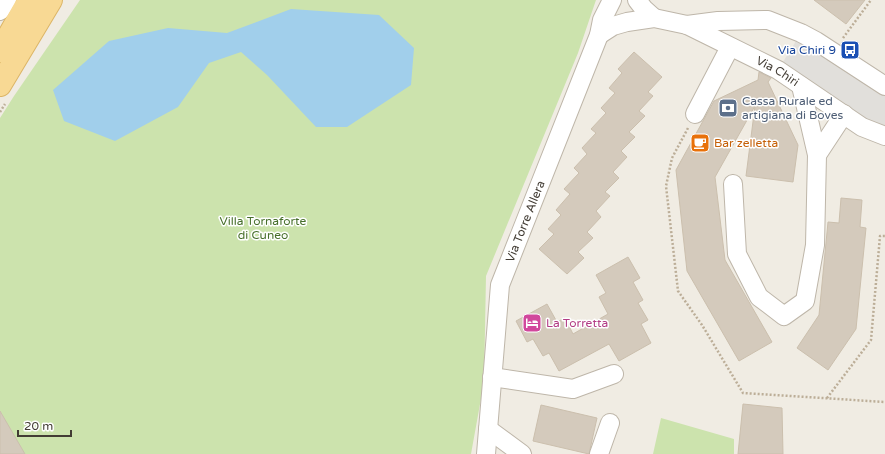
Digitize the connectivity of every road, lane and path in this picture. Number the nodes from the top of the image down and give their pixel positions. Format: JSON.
{"nodes":[{"id":1,"x":7,"y":0,"type":"edge"},
{"id":2,"x":29,"y":0,"type":"edge"},
{"id":3,"x":51,"y":0,"type":"edge"},
{"id":4,"x":612,"y":0,"type":"edge"},
{"id":5,"x":637,"y":0,"type":"edge"},
{"id":6,"x":872,"y":0,"type":"edge"},
{"id":7,"x":0,"y":10,"type":"edge"},
{"id":8,"x":654,"y":18,"type":"junction"},
{"id":9,"x":687,"y":25,"type":"junction"},
{"id":10,"x":599,"y":35,"type":"junction"},
{"id":11,"x":730,"y":47,"type":"junction"},
{"id":12,"x":0,"y":51,"type":"edge"},
{"id":13,"x":831,"y":52,"type":"junction"},
{"id":14,"x":0,"y":85,"type":"edge"},
{"id":15,"x":801,"y":86,"type":"junction"},
{"id":16,"x":885,"y":86,"type":"edge"},
{"id":17,"x":695,"y":114,"type":"joint"},
{"id":18,"x":844,"y":114,"type":"junction"},
{"id":19,"x":885,"y":136,"type":"edge"},
{"id":20,"x":817,"y":155,"type":"junction"},
{"id":21,"x":733,"y":184,"type":"dead end"},
{"id":22,"x":885,"y":236,"type":"edge"},
{"id":23,"x":614,"y":374,"type":"dead end"},
{"id":24,"x":492,"y":377,"type":"junction"},
{"id":25,"x":827,"y":399,"type":"junction"},
{"id":26,"x":885,"y":402,"type":"edge"},
{"id":27,"x":610,"y":424,"type":"dead end"},
{"id":28,"x":488,"y":429,"type":"junction"},
{"id":29,"x":486,"y":454,"type":"edge"},
{"id":30,"x":522,"y":454,"type":"edge"},
{"id":31,"x":599,"y":454,"type":"edge"}],
"edges":[{"from":1,"to":7,"type":"street"},
{"from":2,"to":12,"type":"main road"},
{"from":3,"to":14,"type":"main road"},
{"from":4,"to":10,"type":"street","name":"Via Torre Allera"},
{"from":5,"to":8,"type":"street"},
{"from":6,"to":13,"type":"path"},
{"from":8,"to":9,"type":"street","name":"Via Chiri"},
{"from":8,"to":10,"type":"street","name":"Via Chiri"},
{"from":9,"to":11,"type":"street","name":"Via Chiri"},
{"from":9,"to":13,"type":"street","name":"Via Chiri"},
{"from":10,"to":24,"type":"street","name":"Via Torre Allera"},
{"from":11,"to":15,"type":"street","name":"Via Chiri"},
{"from":11,"to":17,"type":"street"},
{"from":13,"to":16,"type":"street","name":"Via Chiri"},
{"from":15,"to":18,"type":"street","name":"Via Chiri"},
{"from":15,"to":20,"type":"street"},
{"from":17,"to":25,"type":"path"},
{"from":18,"to":19,"type":"street","name":"Via Chiri"},
{"from":18,"to":20,"type":"street"},
{"from":20,"to":21,"type":"street"},
{"from":22,"to":25,"type":"path"},
{"from":23,"to":24,"type":"street"},
{"from":24,"to":28,"type":"street","name":"Via Torre Allera"},
{"from":25,"to":26,"type":"path"},
{"from":27,"to":31,"type":"street"},
{"from":28,"to":29,"type":"street","name":"Via Torre Allera"},
{"from":28,"to":30,"type":"street"}]}
